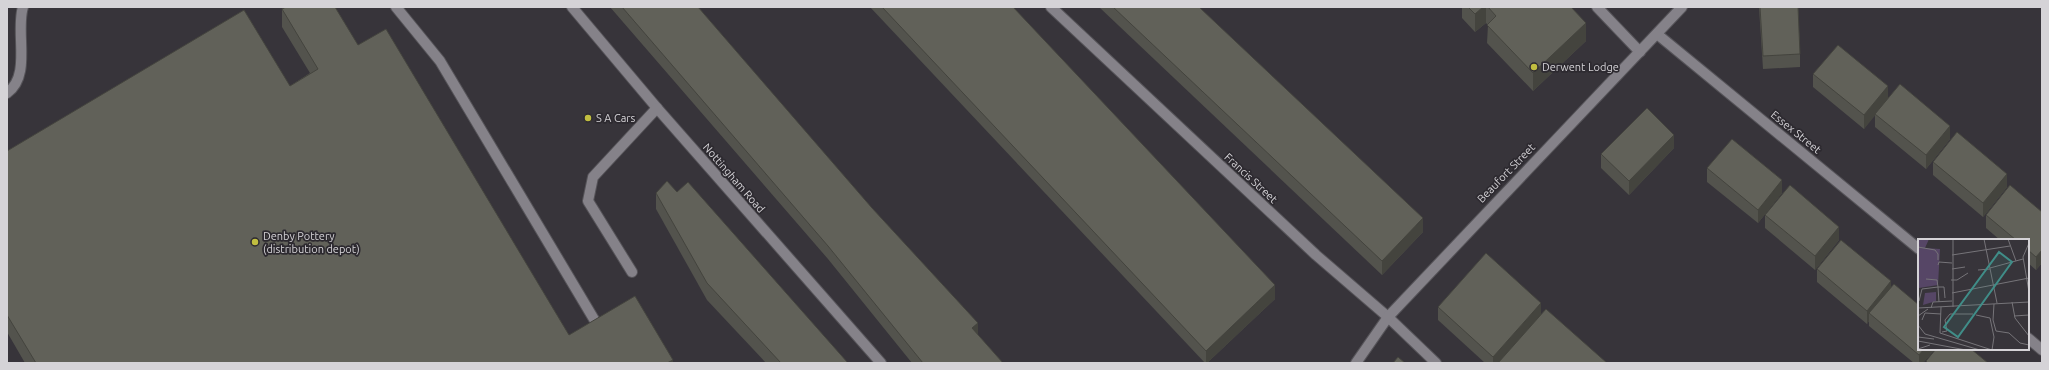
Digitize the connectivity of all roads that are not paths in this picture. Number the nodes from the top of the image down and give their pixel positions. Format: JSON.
{"nodes":[{"id":1,"x":24,"y":7,"type":"edge"},
{"id":2,"x":396,"y":7,"type":"edge"},
{"id":3,"x":572,"y":7,"type":"edge"},
{"id":4,"x":1051,"y":7,"type":"edge"},
{"id":5,"x":1597,"y":7,"type":"edge"},
{"id":6,"x":1682,"y":7,"type":"edge"},
{"id":7,"x":1657,"y":34,"type":"junction"},
{"id":8,"x":1640,"y":52,"type":"junction"},
{"id":9,"x":7,"y":93,"type":"edge"},
{"id":10,"x":657,"y":108,"type":"junction"},
{"id":11,"x":1918,"y":248,"type":"edge"},
{"id":12,"x":632,"y":272,"type":"dead end"},
{"id":13,"x":1388,"y":317,"type":"junction"},
{"id":14,"x":603,"y":334,"type":"edge"},
{"id":15,"x":2029,"y":339,"type":"edge"},
{"id":16,"x":2042,"y":350,"type":"edge"},
{"id":17,"x":881,"y":363,"type":"edge"},
{"id":18,"x":1356,"y":363,"type":"edge"},
{"id":19,"x":1436,"y":363,"type":"edge"}],
"edges":[{"from":1,"to":9,"type":"street"},
{"from":2,"to":14,"type":"street"},
{"from":3,"to":10,"type":"street","name":"Nottingham Road"},
{"from":4,"to":13,"type":"street","name":"Francis Street"},
{"from":5,"to":8,"type":"street"},
{"from":6,"to":7,"type":"street","name":"Beaufort Street"},
{"from":7,"to":8,"type":"street","name":"Beaufort Street"},
{"from":7,"to":11,"type":"street","name":"Essex Street"},
{"from":8,"to":13,"type":"street","name":"Beaufort Street"},
{"from":10,"to":12,"type":"street"},
{"from":10,"to":17,"type":"street","name":"Nottingham Road"},
{"from":13,"to":18,"type":"street","name":"Beaufort Street"},
{"from":13,"to":19,"type":"street","name":"Francis Street"},
{"from":15,"to":16,"type":"street"}]}
